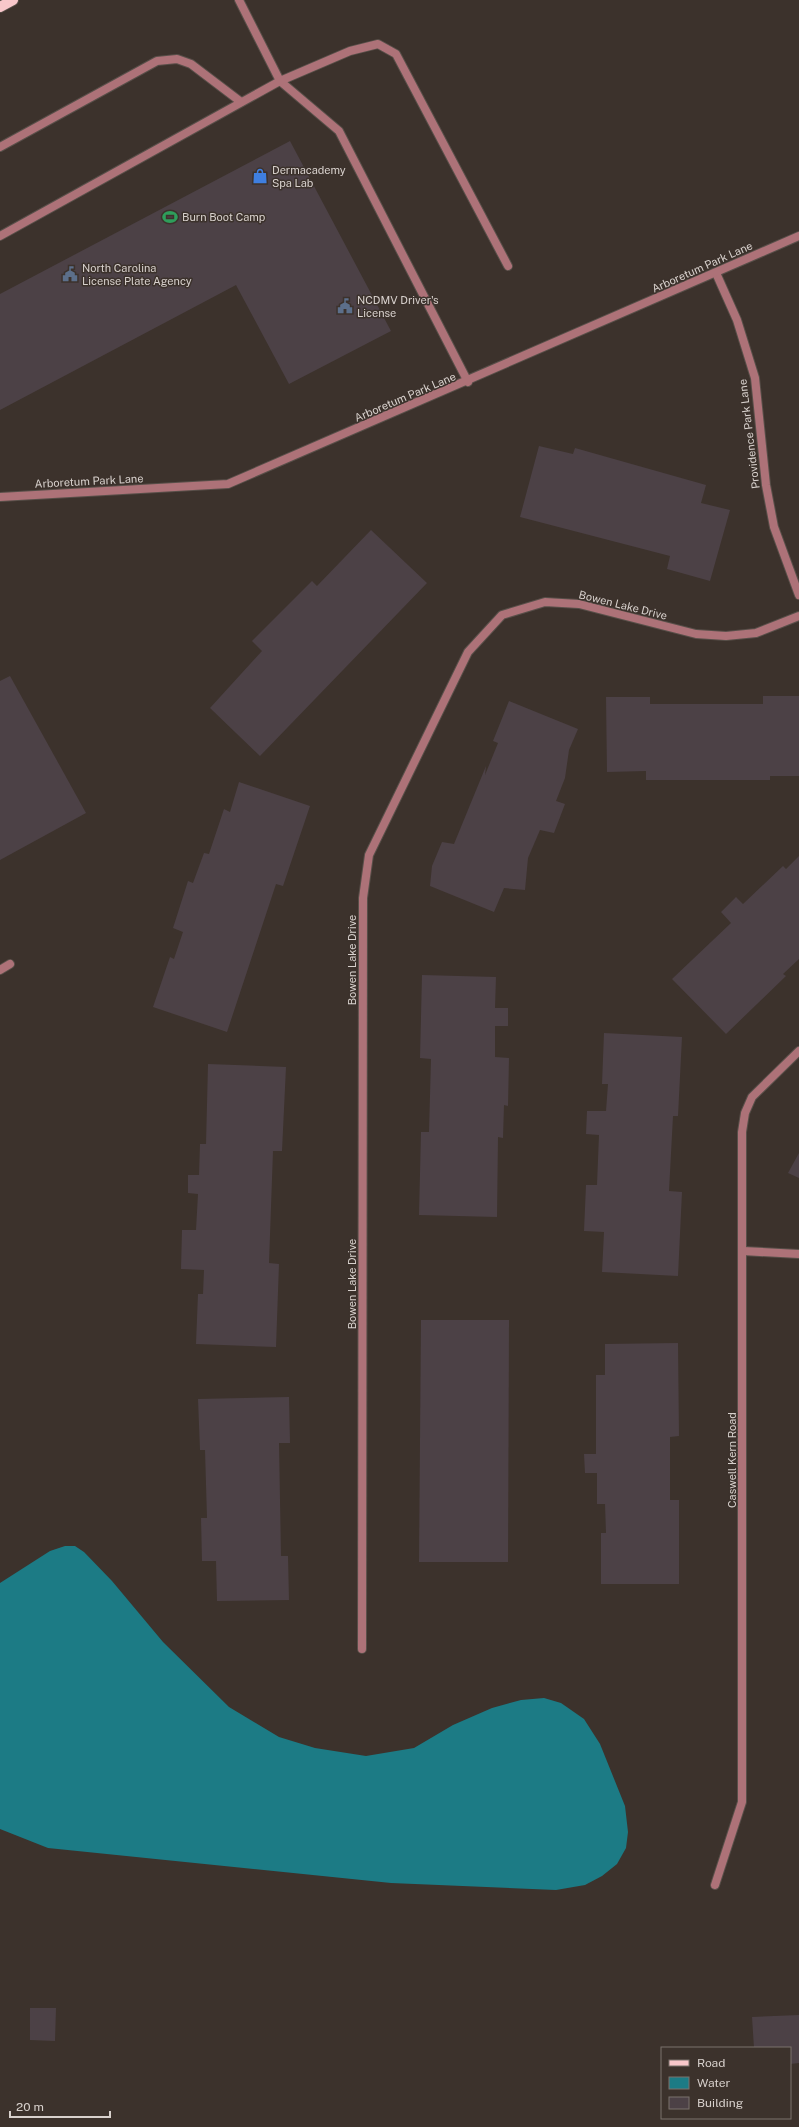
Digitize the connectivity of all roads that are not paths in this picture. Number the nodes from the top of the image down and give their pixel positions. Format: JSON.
{"nodes":[{"id":1,"x":13,"y":0,"type":"edge"},
{"id":2,"x":239,"y":0,"type":"edge"},
{"id":3,"x":0,"y":7,"type":"edge"},
{"id":4,"x":280,"y":81,"type":"junction"},
{"id":5,"x":241,"y":102,"type":"junction"},
{"id":6,"x":0,"y":147,"type":"edge"},
{"id":7,"x":0,"y":236,"type":"edge"},
{"id":8,"x":799,"y":236,"type":"edge"},
{"id":9,"x":508,"y":266,"type":"dead end"},
{"id":10,"x":716,"y":273,"type":"junction"},
{"id":11,"x":468,"y":382,"type":"junction"},
{"id":12,"x":0,"y":497,"type":"edge"},
{"id":13,"x":799,"y":595,"type":"edge"},
{"id":14,"x":799,"y":616,"type":"edge"},
{"id":15,"x":10,"y":964,"type":"dead end"},
{"id":16,"x":0,"y":970,"type":"edge"},
{"id":17,"x":799,"y":1051,"type":"edge"},
{"id":18,"x":743,"y":1251,"type":"junction"},
{"id":19,"x":799,"y":1254,"type":"edge"},
{"id":20,"x":362,"y":1648,"type":"dead end"},
{"id":21,"x":715,"y":1885,"type":"dead end"}],
"edges":[{"from":1,"to":3,"type":"main road"},
{"from":2,"to":4,"type":"street"},
{"from":4,"to":5,"type":"street"},
{"from":4,"to":9,"type":"street"},
{"from":4,"to":11,"type":"street"},
{"from":5,"to":6,"type":"street"},
{"from":5,"to":7,"type":"street"},
{"from":8,"to":10,"type":"street","name":"Arboretum Park Lane"},
{"from":10,"to":11,"type":"street","name":"Arboretum Park Lane"},
{"from":10,"to":13,"type":"street","name":"Providence Park Lane"},
{"from":11,"to":12,"type":"street","name":"Arboretum Park Lane"},
{"from":14,"to":20,"type":"street","name":"Bowen Lake Drive"},
{"from":15,"to":16,"type":"street"},
{"from":17,"to":18,"type":"street","name":"Caswell Kern Road"},
{"from":18,"to":19,"type":"street"},
{"from":18,"to":21,"type":"street","name":"Caswell Kern Road"}]}
